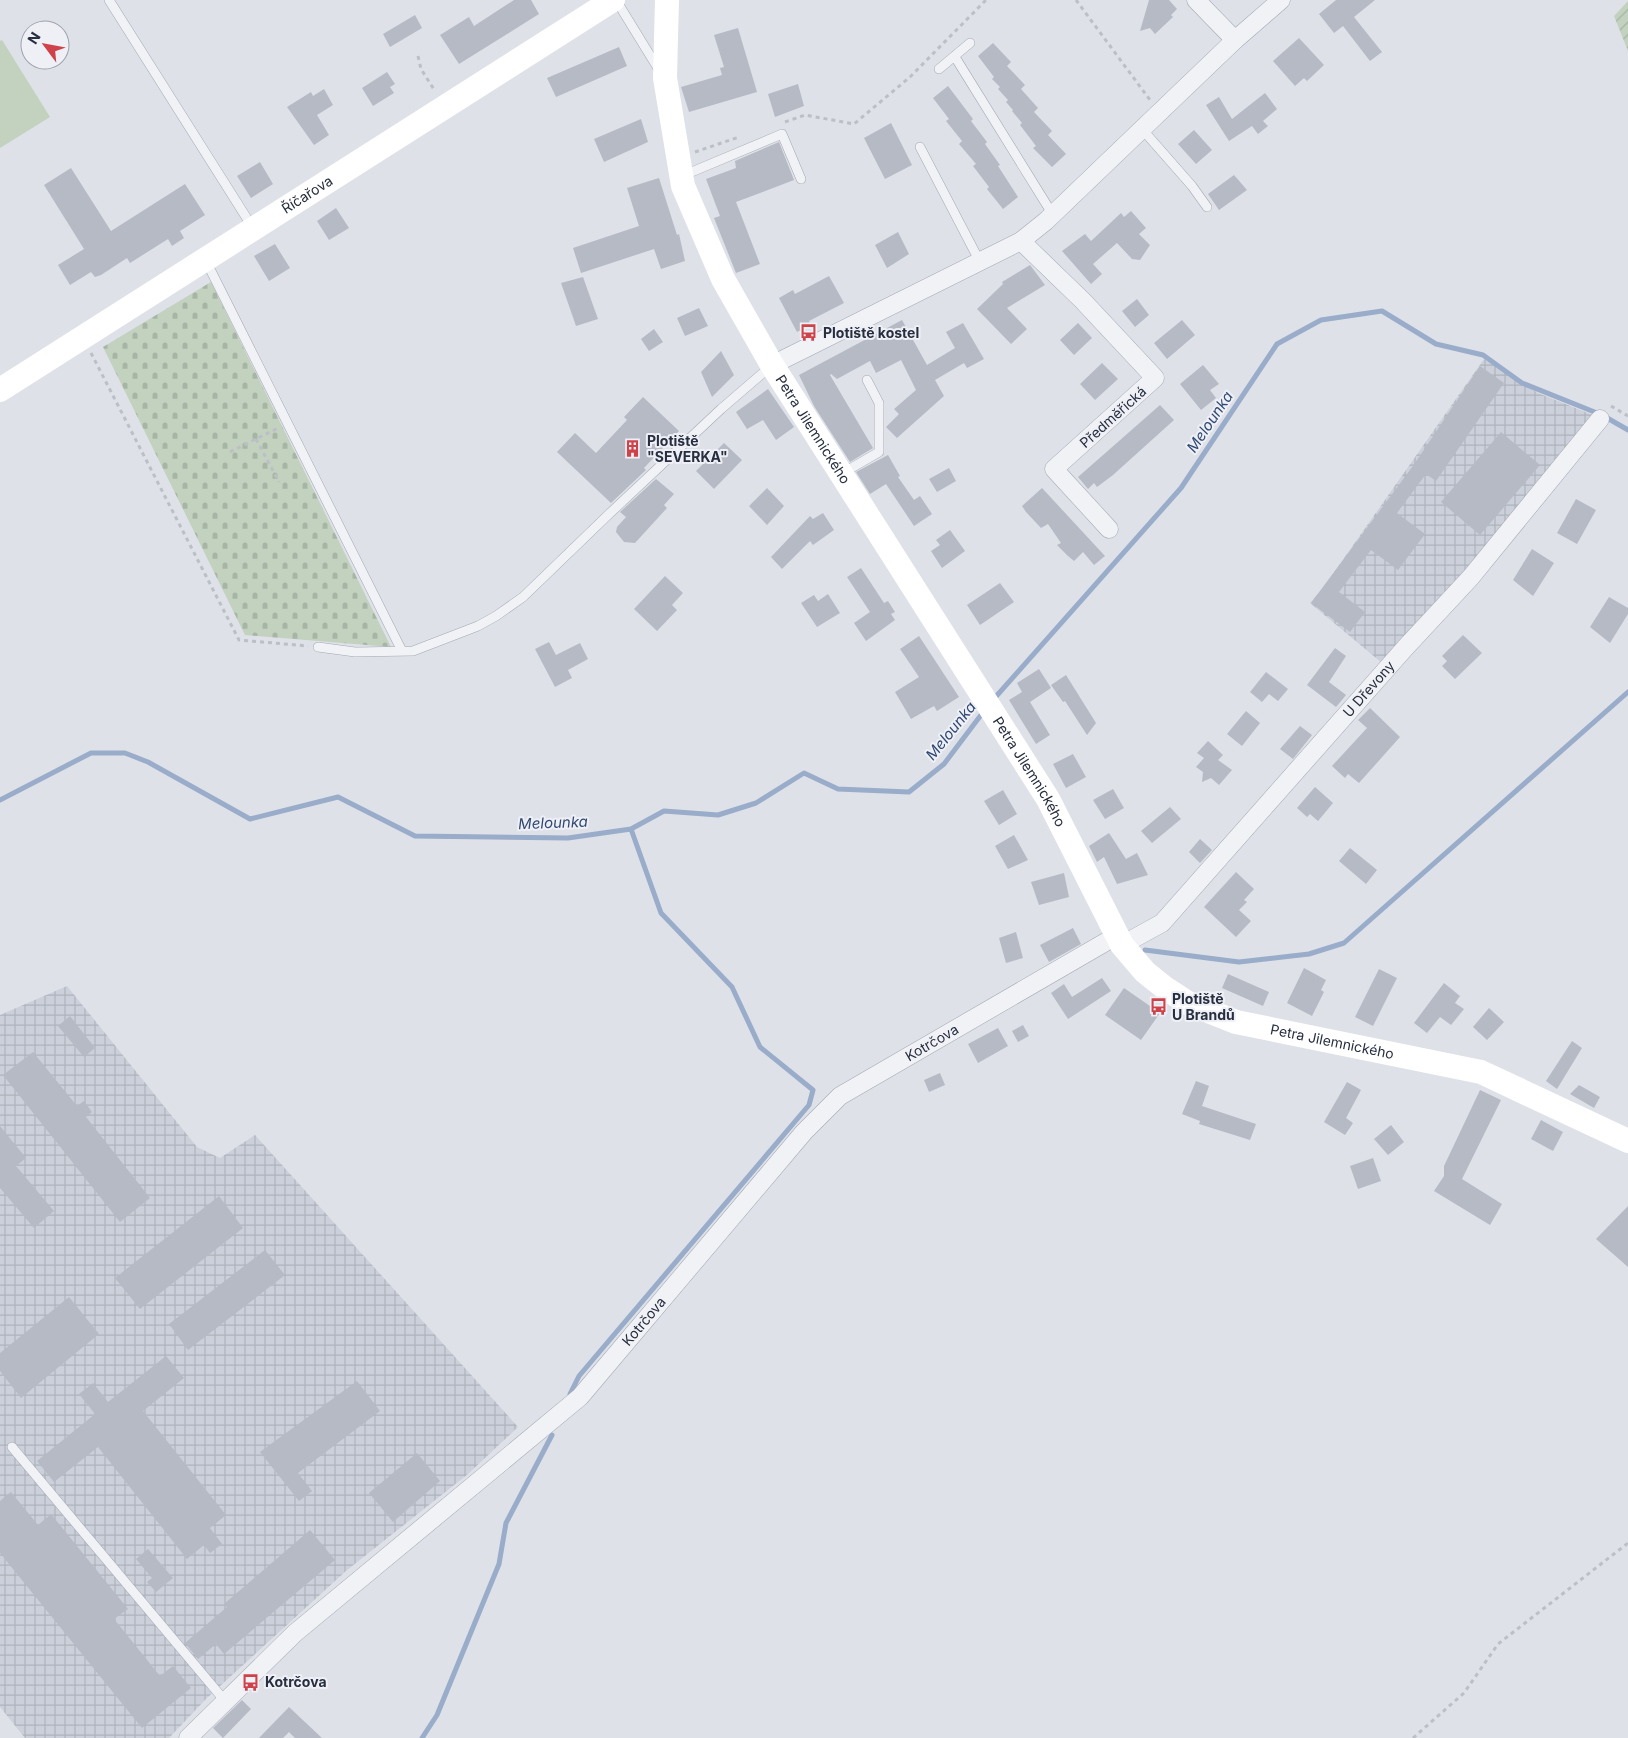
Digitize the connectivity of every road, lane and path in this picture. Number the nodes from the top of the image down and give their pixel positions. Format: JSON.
{"nodes":[{"id":1,"x":109,"y":0,"type":"edge"},
{"id":2,"x":614,"y":0,"type":"edge"},
{"id":3,"x":667,"y":0,"type":"edge"},
{"id":4,"x":986,"y":0,"type":"edge"},
{"id":5,"x":1076,"y":0,"type":"edge"},
{"id":6,"x":1196,"y":0,"type":"edge"},
{"id":7,"x":1281,"y":0,"type":"edge"},
{"id":8,"x":1235,"y":40,"type":"junction"},
{"id":9,"x":970,"y":44,"type":"dead end"},
{"id":10,"x":418,"y":56,"type":"dead end"},
{"id":11,"x":955,"y":56,"type":"junction"},
{"id":12,"x":940,"y":69,"type":"dead end"},
{"id":13,"x":665,"y":78,"type":"junction"},
{"id":14,"x":445,"y":106,"type":"junction"},
{"id":15,"x":1159,"y":113,"type":"junction"},
{"id":16,"x":778,"y":124,"type":"dead end"},
{"id":17,"x":1142,"y":129,"type":"junction"},
{"id":18,"x":742,"y":136,"type":"dead end"},
{"id":19,"x":920,"y":147,"type":"dead end"},
{"id":20,"x":680,"y":167,"type":"junction"},
{"id":21,"x":801,"y":179,"type":"dead end"},
{"id":22,"x":1207,"y":207,"type":"dead end"},
{"id":23,"x":1053,"y":215,"type":"junction"},
{"id":24,"x":253,"y":228,"type":"junction"},
{"id":25,"x":1021,"y":241,"type":"junction"},
{"id":26,"x":204,"y":258,"type":"junction"},
{"id":27,"x":980,"y":262,"type":"junction"},
{"id":28,"x":83,"y":337,"type":"junction"},
{"id":29,"x":772,"y":365,"type":"junction"},
{"id":30,"x":867,"y":380,"type":"dead end"},
{"id":31,"x":0,"y":390,"type":"edge"},
{"id":32,"x":1606,"y":413,"type":"joint"},
{"id":33,"x":1628,"y":416,"type":"edge"},
{"id":34,"x":287,"y":423,"type":"junction"},
{"id":35,"x":256,"y":439,"type":"junction"},
{"id":36,"x":230,"y":452,"type":"dead end"},
{"id":37,"x":841,"y":474,"type":"junction"},
{"id":38,"x":279,"y":482,"type":"dead end"},
{"id":39,"x":1110,"y":528,"type":"dead end"},
{"id":40,"x":318,"y":647,"type":"joint"},
{"id":41,"x":402,"y":651,"type":"junction"},
{"id":42,"x":1119,"y":941,"type":"junction"},
{"id":43,"x":1628,"y":1141,"type":"edge"},
{"id":44,"x":12,"y":1447,"type":"dead end"},
{"id":45,"x":1628,"y":1543,"type":"edge"},
{"id":46,"x":224,"y":1701,"type":"junction"},
{"id":47,"x":188,"y":1738,"type":"edge"},
{"id":48,"x":1413,"y":1738,"type":"edge"}],
"edges":[{"from":1,"to":24,"type":"lane"},
{"from":2,"to":13,"type":"lane"},
{"from":2,"to":14,"type":"street","name":"Říčařova"},
{"from":3,"to":13,"type":"street","name":"Petra Jilemnického"},
{"from":4,"to":16,"type":"path"},
{"from":5,"to":15,"type":"path"},
{"from":6,"to":8,"type":"street"},
{"from":7,"to":8,"type":"street"},
{"from":8,"to":15,"type":"street"},
{"from":9,"to":11,"type":"lane"},
{"from":10,"to":14,"type":"path"},
{"from":11,"to":12,"type":"lane"},
{"from":11,"to":23,"type":"lane"},
{"from":13,"to":20,"type":"street","name":"Petra Jilemnického"},
{"from":14,"to":24,"type":"street","name":"Říčařova"},
{"from":15,"to":17,"type":"street"},
{"from":17,"to":22,"type":"lane"},
{"from":17,"to":23,"type":"street"},
{"from":18,"to":20,"type":"path"},
{"from":19,"to":27,"type":"lane"},
{"from":20,"to":21,"type":"lane"},
{"from":20,"to":29,"type":"street","name":"Petra Jilemnického"},
{"from":23,"to":25,"type":"street"},
{"from":24,"to":26,"type":"street","name":"Říčařova"},
{"from":25,"to":27,"type":"street"},
{"from":25,"to":39,"type":"street","name":"Předměřická"},
{"from":26,"to":28,"type":"street","name":"Říčařova"},
{"from":26,"to":34,"type":"lane"},
{"from":27,"to":29,"type":"street"},
{"from":28,"to":31,"type":"street","name":"Říčařova"},
{"from":28,"to":40,"type":"path"},
{"from":29,"to":37,"type":"street","name":"Petra Jilemnického"},
{"from":29,"to":41,"type":"lane"},
{"from":30,"to":37,"type":"lane"},
{"from":32,"to":33,"type":"path"},
{"from":32,"to":42,"type":"street","name":"U Dřevony"},
{"from":34,"to":35,"type":"path"},
{"from":34,"to":41,"type":"lane"},
{"from":35,"to":36,"type":"path"},
{"from":35,"to":38,"type":"path"},
{"from":37,"to":42,"type":"street","name":"Petra Jilemnického"},
{"from":40,"to":41,"type":"lane"},
{"from":42,"to":43,"type":"street","name":"Petra Jilemnického"},
{"from":42,"to":46,"type":"street","name":"Kotrčova"},
{"from":44,"to":46,"type":"lane"},
{"from":45,"to":48,"type":"path"},
{"from":46,"to":47,"type":"street","name":"Kotrčova"}]}
